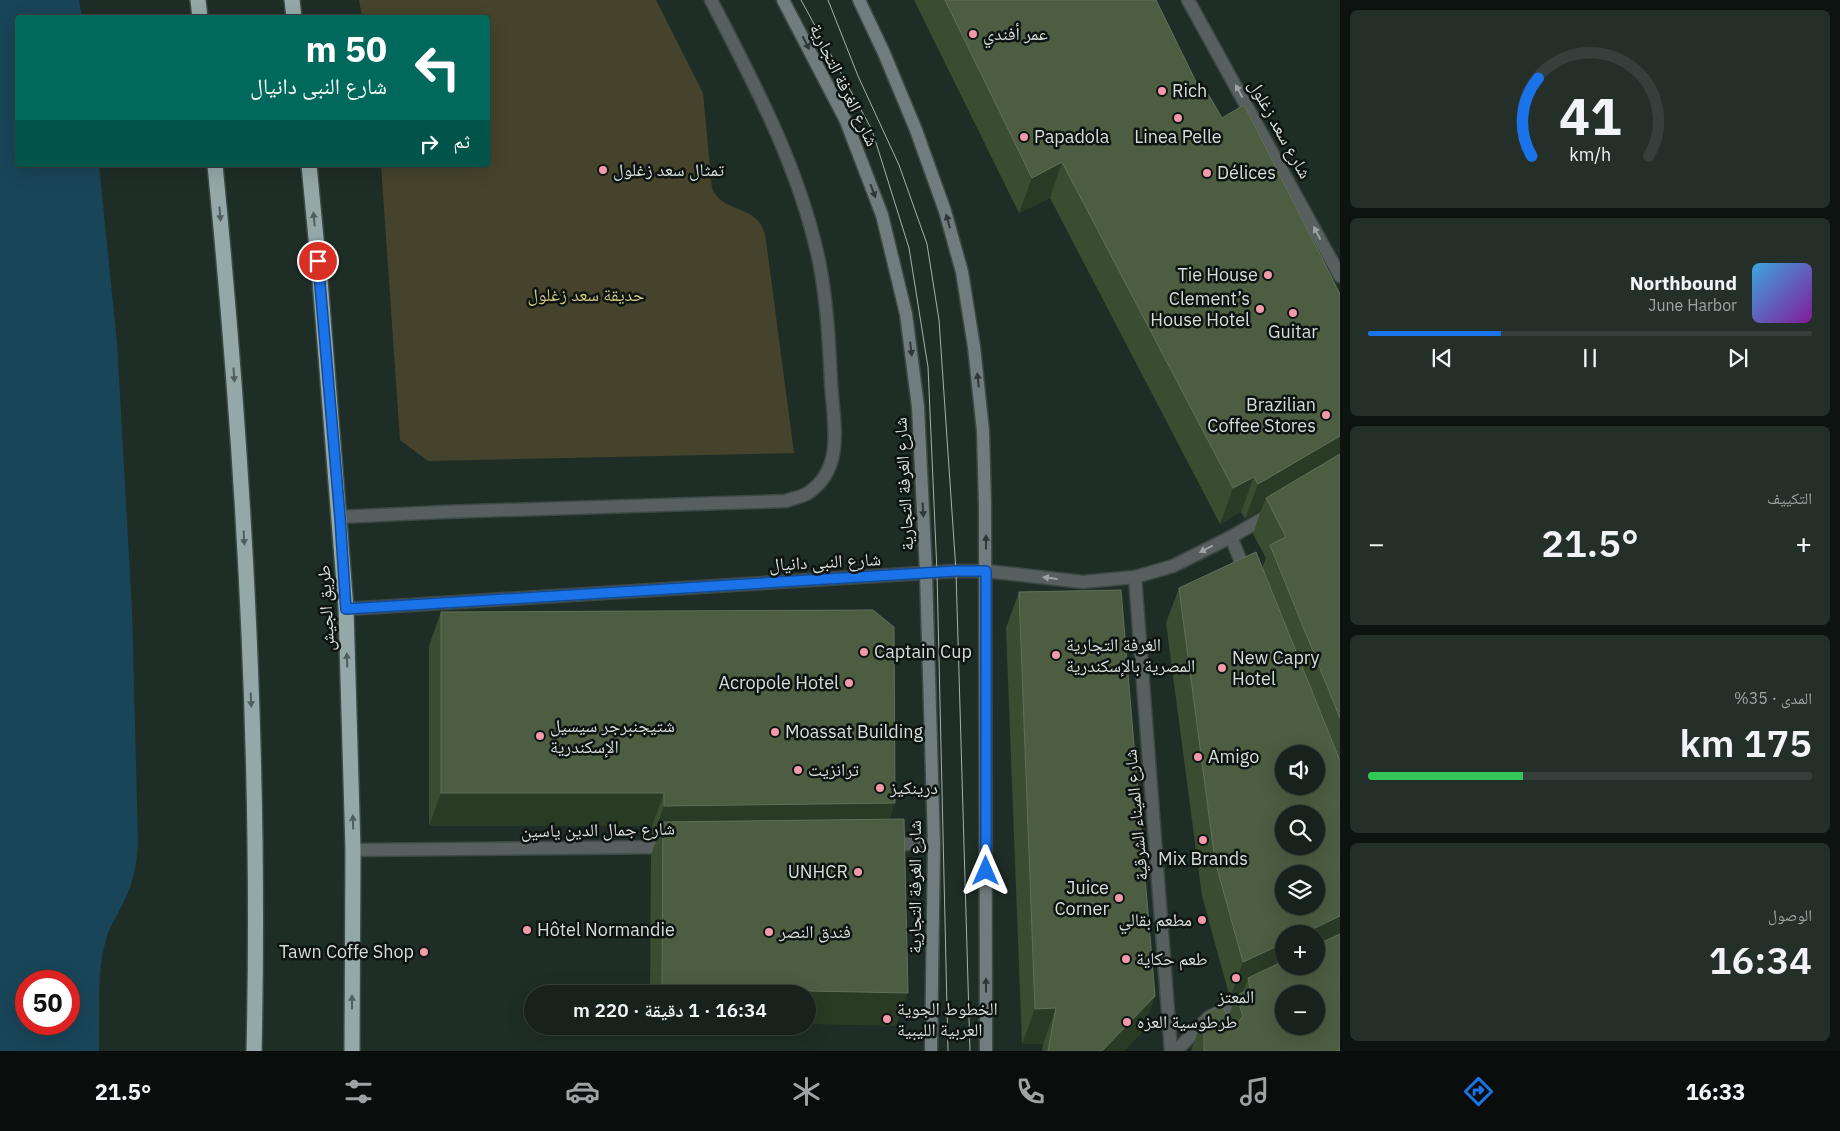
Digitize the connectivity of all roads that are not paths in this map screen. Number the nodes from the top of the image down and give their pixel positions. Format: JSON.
{"nodes":[{"id":1,"x":198,"y":0,"type":"edge"},
{"id":2,"x":292,"y":0,"type":"edge"},
{"id":3,"x":711,"y":0,"type":"edge"},
{"id":4,"x":783,"y":0,"type":"edge"},
{"id":5,"x":859,"y":0,"type":"edge"},
{"id":6,"x":1188,"y":0,"type":"edge"},
{"id":7,"x":200,"y":15,"type":"edge"},
{"id":8,"x":294,"y":15,"type":"edge"},
{"id":9,"x":216,"y":167,"type":"edge"},
{"id":10,"x":309,"y":167,"type":"edge"},
{"id":11,"x":1340,"y":276,"type":"edge"},
{"id":12,"x":1282,"y":507,"type":"edge"},
{"id":13,"x":340,"y":517,"type":"junction"},
{"id":14,"x":1232,"y":537,"type":"junction"},
{"id":15,"x":986,"y":571,"type":"junction"},
{"id":16,"x":926,"y":573,"type":"junction"},
{"id":17,"x":1135,"y":577,"type":"junction"},
{"id":18,"x":1250,"y":582,"type":"edge"},
{"id":19,"x":346,"y":609,"type":"junction"},
{"id":20,"x":874,"y":844,"type":"edge"},
{"id":21,"x":934,"y":844,"type":"junction"},
{"id":22,"x":687,"y":846,"type":"edge"},
{"id":23,"x":354,"y":850,"type":"junction"},
{"id":24,"x":1262,"y":992,"type":"edge"},
{"id":25,"x":1209,"y":1017,"type":"junction"},
{"id":26,"x":1215,"y":1034,"type":"edge"},
{"id":27,"x":254,"y":1051,"type":"edge"},
{"id":28,"x":352,"y":1051,"type":"edge"},
{"id":29,"x":931,"y":1051,"type":"edge"},
{"id":30,"x":986,"y":1051,"type":"edge"},
{"id":31,"x":1171,"y":1051,"type":"edge"},
{"id":32,"x":1176,"y":1051,"type":"edge"}],
"edges":[{"from":1,"to":7,"type":"highway"},
{"from":2,"to":8,"type":"highway"},
{"from":3,"to":13,"type":"street"},
{"from":4,"to":16,"type":"main road","name":"شارع الغرفة التجارية","one_way":true},
{"from":15,"to":5,"type":"main road","one_way":true},
{"from":11,"to":6,"type":"street","name":"شارع سعد زغلول","one_way":true},
{"from":9,"to":27,"type":"highway","one_way":true},
{"from":13,"to":10,"type":"highway","name":"طريق الجيش","one_way":true},
{"from":12,"to":14,"type":"street","name":"شارع النبى دانيال"},
{"from":13,"to":19,"type":"highway","name":"طريق الجيش"},
{"from":14,"to":17,"type":"street","name":"شارع النبى دانيال","one_way":true},
{"from":14,"to":18,"type":"street"},
{"from":15,"to":16,"type":"street","name":"شارع النبى دانيال"},
{"from":17,"to":15,"type":"street","name":"شارع النبى دانيال","one_way":true},
{"from":30,"to":15,"type":"main road","one_way":true},
{"from":16,"to":19,"type":"street","name":"شارع النبى دانيال"},
{"from":16,"to":21,"type":"main road","name":"شارع الغرفة التجارية"},
{"from":17,"to":31,"type":"street","name":"شارع الميناء الشرقية"},
{"from":23,"to":19,"type":"highway","name":"طريق الجيش","one_way":true},
{"from":20,"to":21,"type":"street"},
{"from":21,"to":29,"type":"main road","name":"شارع الغرفة التجارية"},
{"from":22,"to":23,"type":"street","name":"شارع جمال الدين ياسين"},
{"from":28,"to":23,"type":"highway","name":"طريق الجيش","one_way":true},
{"from":24,"to":25,"type":"street"},
{"from":25,"to":26,"type":"street"},
{"from":25,"to":32,"type":"street"}]}
